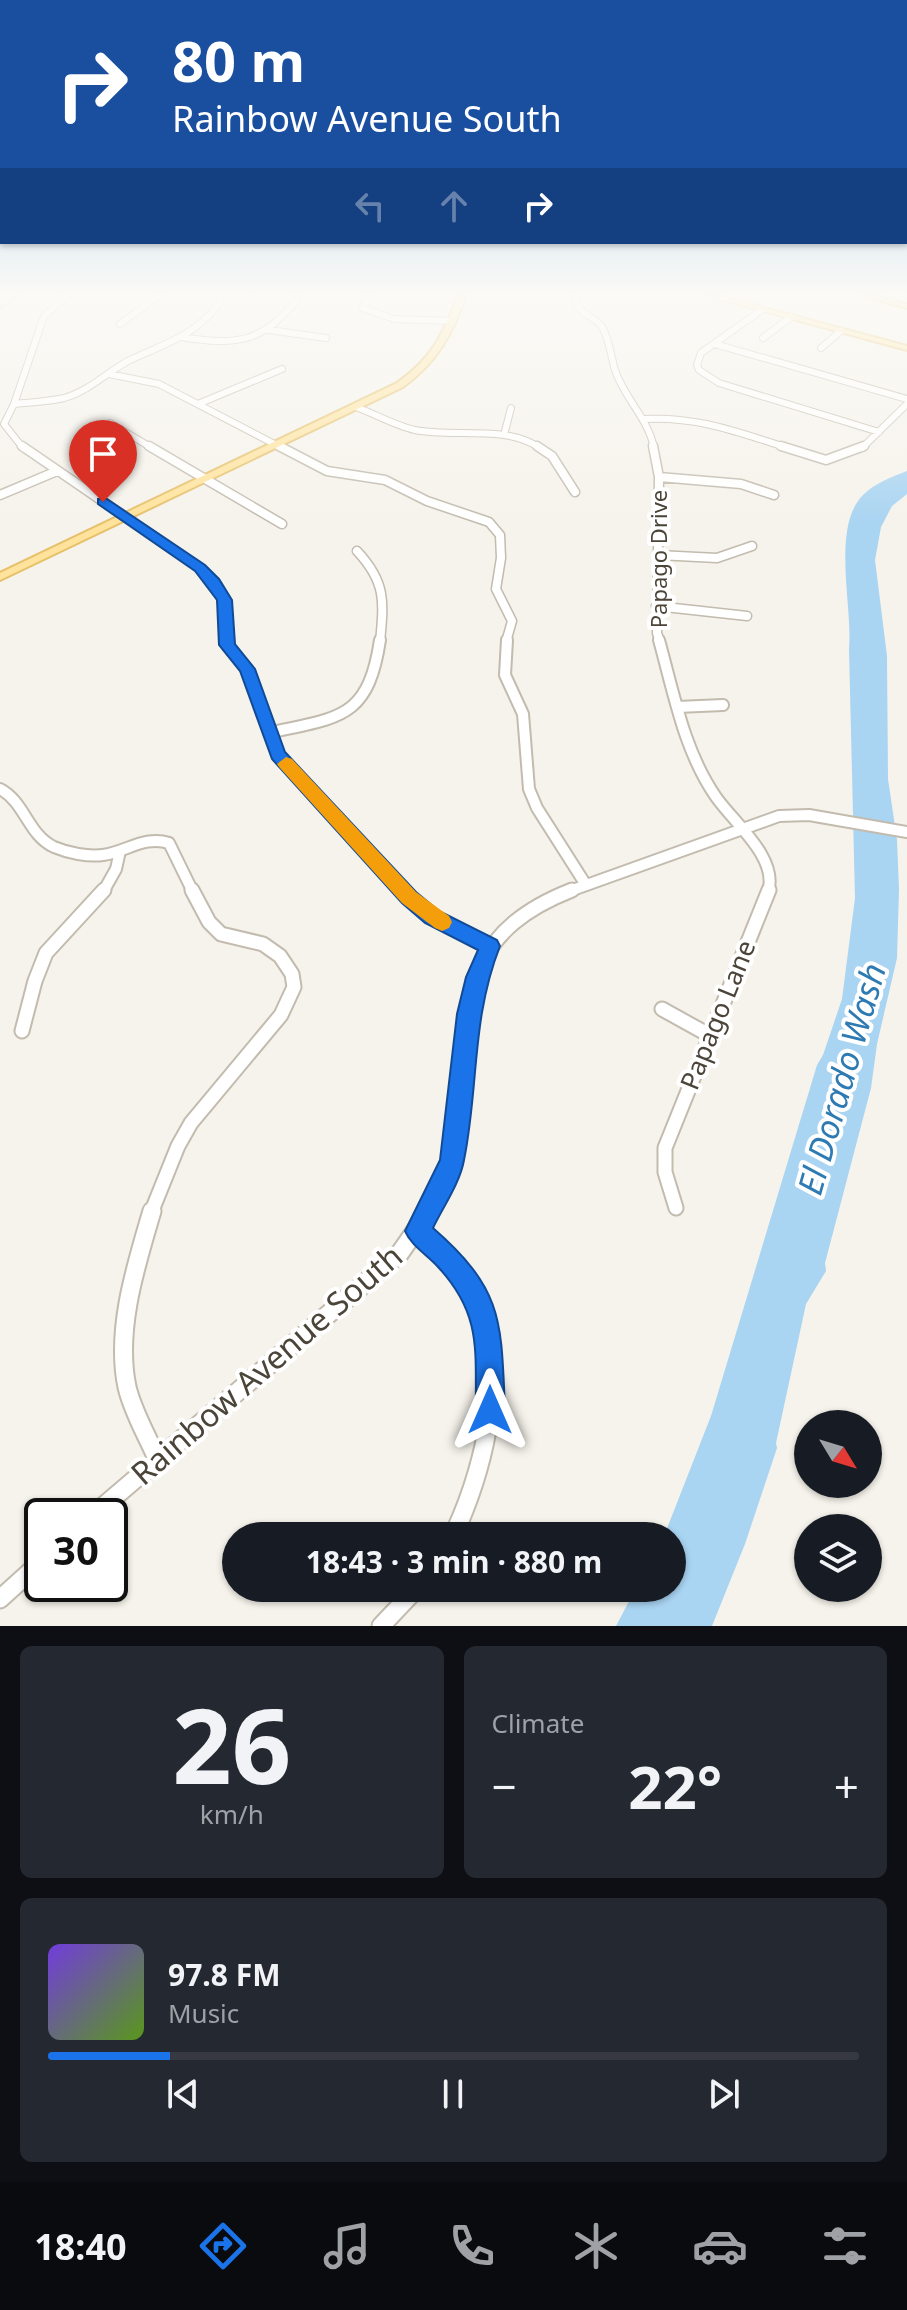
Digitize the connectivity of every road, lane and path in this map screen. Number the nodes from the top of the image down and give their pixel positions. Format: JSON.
{"nodes":[{"id":1,"x":25,"y":372,"type":"edge"},
{"id":2,"x":112,"y":372,"type":"edge"},
{"id":3,"x":275,"y":372,"type":"edge"},
{"id":4,"x":420,"y":372,"type":"edge"},
{"id":5,"x":615,"y":372,"type":"edge"},
{"id":6,"x":704,"y":372,"type":"edge"},
{"id":7,"x":807,"y":372,"type":"edge"},
{"id":8,"x":109,"y":374,"type":"junction"},
{"id":9,"x":907,"y":402,"type":"edge"},
{"id":10,"x":14,"y":404,"type":"junction"},
{"id":11,"x":198,"y":404,"type":"junction"},
{"id":12,"x":356,"y":407,"type":"junction"},
{"id":13,"x":511,"y":408,"type":"dead end"},
{"id":14,"x":644,"y":419,"type":"junction"},
{"id":15,"x":110,"y":423,"type":"dead end"},
{"id":16,"x":879,"y":432,"type":"junction"},
{"id":17,"x":12,"y":434,"type":"junction"},
{"id":18,"x":504,"y":435,"type":"junction"},
{"id":19,"x":0,"y":438,"type":"edge"},
{"id":20,"x":276,"y":445,"type":"junction"},
{"id":21,"x":57,"y":471,"type":"junction"},
{"id":22,"x":659,"y":477,"type":"junction"},
{"id":23,"x":205,"y":479,"type":"junction"},
{"id":24,"x":575,"y":492,"type":"dead end"},
{"id":25,"x":0,"y":495,"type":"edge"},
{"id":26,"x":774,"y":495,"type":"dead end"},
{"id":27,"x":125,"y":517,"type":"junction"},
{"id":28,"x":282,"y":524,"type":"dead end"},
{"id":29,"x":752,"y":546,"type":"dead end"},
{"id":30,"x":357,"y":551,"type":"dead end"},
{"id":31,"x":658,"y":555,"type":"junction"},
{"id":32,"x":0,"y":577,"type":"edge"},
{"id":33,"x":656,"y":606,"type":"junction"},
{"id":34,"x":747,"y":616,"type":"dead end"},
{"id":35,"x":723,"y":705,"type":"dead end"},
{"id":36,"x":677,"y":707,"type":"junction"},
{"id":37,"x":269,"y":733,"type":"junction"},
{"id":38,"x":0,"y":789,"type":"edge"},
{"id":39,"x":740,"y":829,"type":"junction"},
{"id":40,"x":907,"y":832,"type":"edge"},
{"id":41,"x":120,"y":851,"type":"junction"},
{"id":42,"x":586,"y":885,"type":"junction"},
{"id":43,"x":489,"y":946,"type":"junction"},
{"id":44,"x":662,"y":1009,"type":"dead end"},
{"id":45,"x":22,"y":1031,"type":"dead end"},
{"id":46,"x":709,"y":1035,"type":"junction"},
{"id":47,"x":676,"y":1208,"type":"dead end"},
{"id":48,"x":418,"y":1231,"type":"junction"},
{"id":49,"x":158,"y":1461,"type":"junction"},
{"id":50,"x":114,"y":1498,"type":"edge"},
{"id":51,"x":458,"y":1522,"type":"edge"},
{"id":52,"x":24,"y":1577,"type":"edge"},
{"id":53,"x":0,"y":1599,"type":"edge"},
{"id":54,"x":404,"y":1602,"type":"edge"},
{"id":55,"x":381,"y":1626,"type":"edge"}],
"edges":[{"from":1,"to":10,"type":"street"},
{"from":2,"to":8,"type":"street"},
{"from":3,"to":11,"type":"street"},
{"from":4,"to":12,"type":"main road"},
{"from":5,"to":14,"type":"street","name":"Papago Drive"},
{"from":6,"to":16,"type":"street"},
{"from":7,"to":9,"type":"street"},
{"from":8,"to":10,"type":"street"},
{"from":8,"to":11,"type":"street"},
{"from":9,"to":16,"type":"street"},
{"from":10,"to":17,"type":"street"},
{"from":11,"to":20,"type":"street"},
{"from":12,"to":18,"type":"street"},
{"from":12,"to":20,"type":"main road"},
{"from":13,"to":18,"type":"street"},
{"from":14,"to":16,"type":"street"},
{"from":14,"to":22,"type":"street","name":"Papago Drive"},
{"from":15,"to":23,"type":"street"},
{"from":17,"to":19,"type":"street"},
{"from":17,"to":21,"type":"street"},
{"from":18,"to":24,"type":"street"},
{"from":20,"to":23,"type":"main road"},
{"from":20,"to":42,"type":"street"},
{"from":21,"to":25,"type":"street"},
{"from":21,"to":27,"type":"street"},
{"from":22,"to":26,"type":"street"},
{"from":22,"to":31,"type":"street","name":"Papago Drive"},
{"from":23,"to":27,"type":"main road"},
{"from":23,"to":28,"type":"street"},
{"from":27,"to":32,"type":"main road"},
{"from":27,"to":37,"type":"street"},
{"from":29,"to":31,"type":"street"},
{"from":30,"to":37,"type":"street"},
{"from":31,"to":33,"type":"street","name":"Papago Drive"},
{"from":33,"to":34,"type":"street"},
{"from":33,"to":36,"type":"street","name":"Papago Drive"},
{"from":35,"to":36,"type":"street"},
{"from":36,"to":39,"type":"street","name":"Papago Drive"},
{"from":37,"to":43,"type":"street"},
{"from":38,"to":41,"type":"street"},
{"from":39,"to":40,"type":"street","name":"Rainbow Avenue South"},
{"from":39,"to":42,"type":"street","name":"Rainbow Avenue South"},
{"from":39,"to":46,"type":"street","name":"Papago Lane"},
{"from":41,"to":45,"type":"street"},
{"from":41,"to":49,"type":"street"},
{"from":42,"to":43,"type":"street","name":"Rainbow Avenue South"},
{"from":43,"to":48,"type":"street","name":"Rainbow Avenue South"},
{"from":44,"to":46,"type":"street"},
{"from":46,"to":47,"type":"street","name":"Papago Lane"},
{"from":48,"to":49,"type":"street","name":"Rainbow Avenue South"},
{"from":48,"to":51,"type":"street"},
{"from":49,"to":50,"type":"street","name":"Rainbow Avenue South"},
{"from":52,"to":53,"type":"street"},
{"from":54,"to":55,"type":"street"}]}
